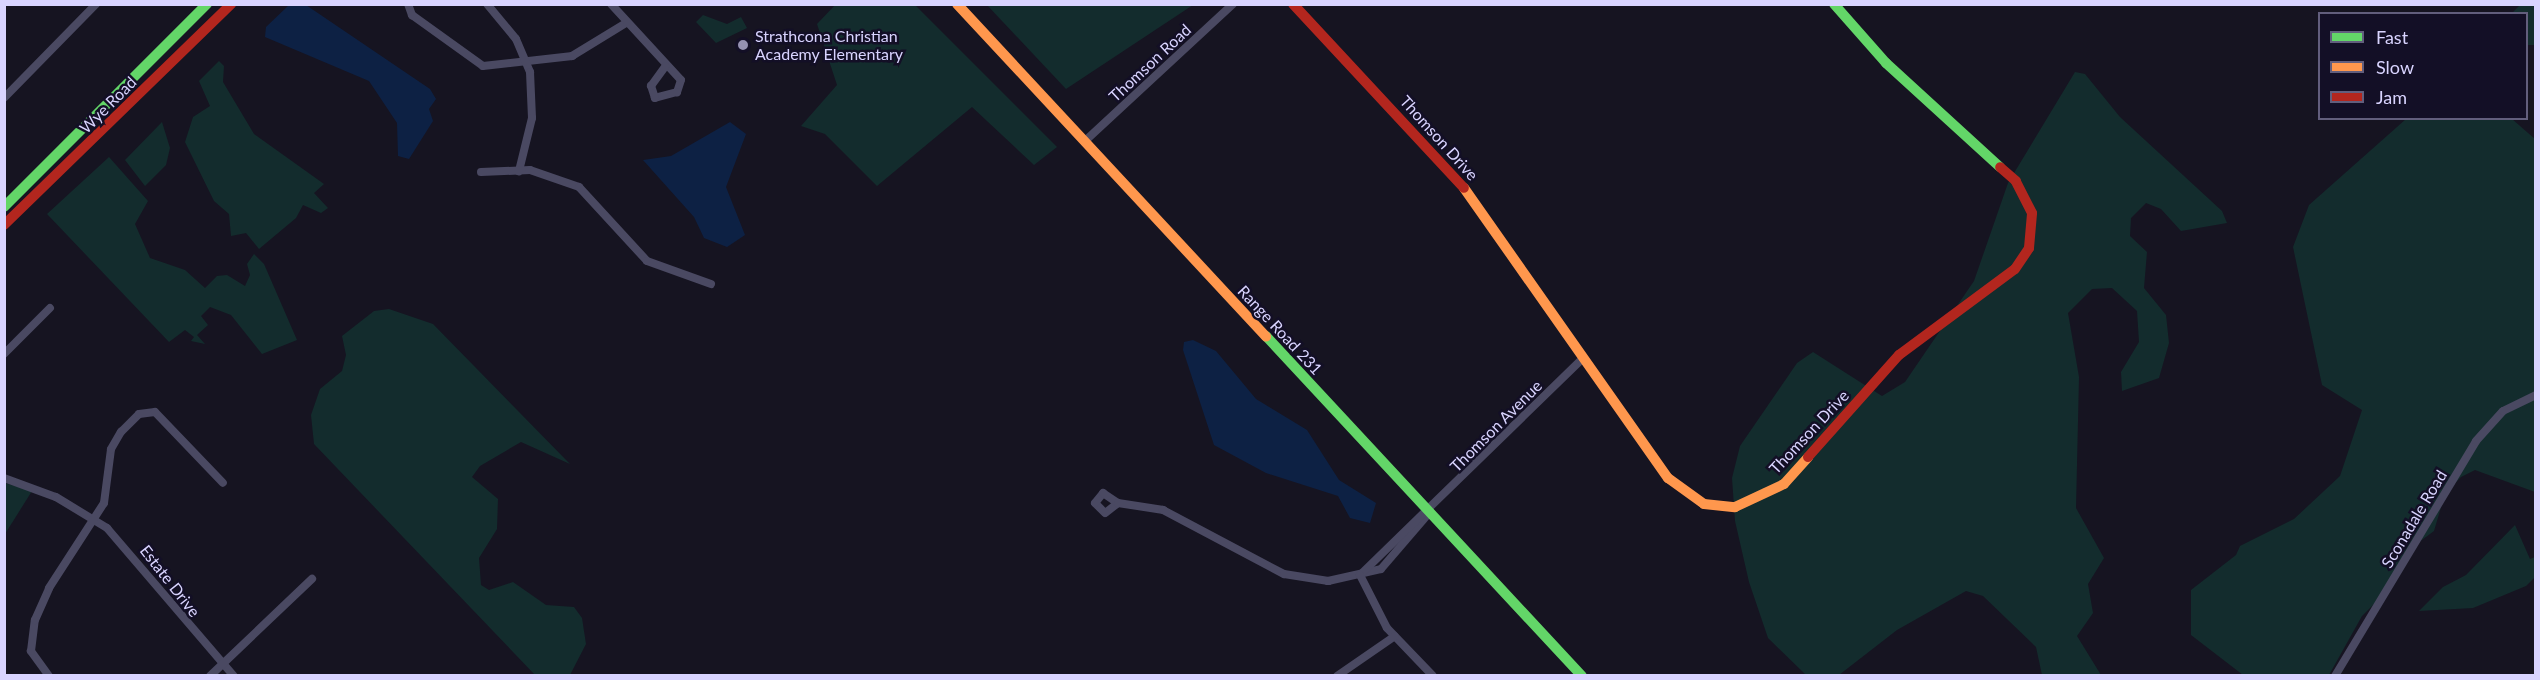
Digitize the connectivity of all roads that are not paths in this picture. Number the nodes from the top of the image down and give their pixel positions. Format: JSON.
{"nodes":[{"id":1,"x":96,"y":4,"type":"edge"},
{"id":2,"x":207,"y":4,"type":"edge"},
{"id":3,"x":231,"y":4,"type":"edge"},
{"id":4,"x":408,"y":4,"type":"edge"},
{"id":5,"x":487,"y":4,"type":"edge"},
{"id":6,"x":611,"y":4,"type":"edge"},
{"id":7,"x":957,"y":4,"type":"edge"},
{"id":8,"x":1233,"y":4,"type":"edge"},
{"id":9,"x":1293,"y":4,"type":"edge"},
{"id":10,"x":1834,"y":4,"type":"edge"},
{"id":11,"x":626,"y":23,"type":"junction"},
{"id":12,"x":528,"y":63,"type":"junction"},
{"id":13,"x":665,"y":67,"type":"junction"},
{"id":14,"x":4,"y":98,"type":"edge"},
{"id":15,"x":1085,"y":141,"type":"junction"},
{"id":16,"x":519,"y":171,"type":"junction"},
{"id":17,"x":481,"y":172,"type":"dead end"},
{"id":18,"x":4,"y":207,"type":"edge"},
{"id":19,"x":4,"y":225,"type":"edge"},
{"id":20,"x":711,"y":284,"type":"dead end"},
{"id":21,"x":50,"y":308,"type":"dead end"},
{"id":22,"x":4,"y":354,"type":"edge"},
{"id":23,"x":1582,"y":359,"type":"junction"},
{"id":24,"x":2535,"y":395,"type":"edge"},
{"id":25,"x":4,"y":478,"type":"edge"},
{"id":26,"x":223,"y":483,"type":"dead end"},
{"id":27,"x":1118,"y":503,"type":"dead end"},
{"id":28,"x":1429,"y":513,"type":"junction"},
{"id":29,"x":94,"y":520,"type":"junction"},
{"id":30,"x":1360,"y":575,"type":"junction"},
{"id":31,"x":312,"y":579,"type":"dead end"},
{"id":32,"x":1395,"y":636,"type":"junction"},
{"id":33,"x":221,"y":663,"type":"junction"},
{"id":34,"x":49,"y":675,"type":"edge"},
{"id":35,"x":210,"y":675,"type":"edge"},
{"id":36,"x":234,"y":675,"type":"edge"},
{"id":37,"x":1337,"y":675,"type":"edge"},
{"id":38,"x":1433,"y":675,"type":"edge"},
{"id":39,"x":1582,"y":675,"type":"edge"},
{"id":40,"x":2335,"y":675,"type":"edge"}],
"edges":[{"from":1,"to":14,"type":"street"},
{"from":2,"to":18,"type":"street","name":"Wye Road"},
{"from":3,"to":19,"type":"street","name":"Wye Road"},
{"from":4,"to":12,"type":"street"},
{"from":5,"to":12,"type":"street"},
{"from":6,"to":11,"type":"street"},
{"from":7,"to":15,"type":"street","name":"Range Road 231"},
{"from":8,"to":15,"type":"street","name":"Thomson Road"},
{"from":9,"to":23,"type":"street","name":"Thomson Drive"},
{"from":10,"to":23,"type":"street","name":"Thomson Drive"},
{"from":11,"to":12,"type":"street"},
{"from":11,"to":13,"type":"street"},
{"from":12,"to":16,"type":"street"},
{"from":13,"to":13,"type":"street"},
{"from":15,"to":28,"type":"street","name":"Range Road 231"},
{"from":16,"to":17,"type":"street"},
{"from":16,"to":20,"type":"street"},
{"from":21,"to":22,"type":"street"},
{"from":23,"to":28,"type":"street","name":"Thomson Avenue"},
{"from":24,"to":40,"type":"street","name":"Sconadale Road"},
{"from":25,"to":29,"type":"street","name":"Estate Drive"},
{"from":26,"to":29,"type":"street"},
{"from":27,"to":30,"type":"street","name":"Thomson Avenue"},
{"from":28,"to":30,"type":"street","name":"Thomson Avenue"},
{"from":28,"to":39,"type":"street","name":"Range Road 231"},
{"from":29,"to":33,"type":"street","name":"Estate Drive"},
{"from":29,"to":34,"type":"street"},
{"from":30,"to":32,"type":"street"},
{"from":31,"to":33,"type":"street"},
{"from":32,"to":37,"type":"street"},
{"from":32,"to":38,"type":"street"},
{"from":33,"to":35,"type":"street"},
{"from":33,"to":36,"type":"street","name":"Estate Drive"}]}
